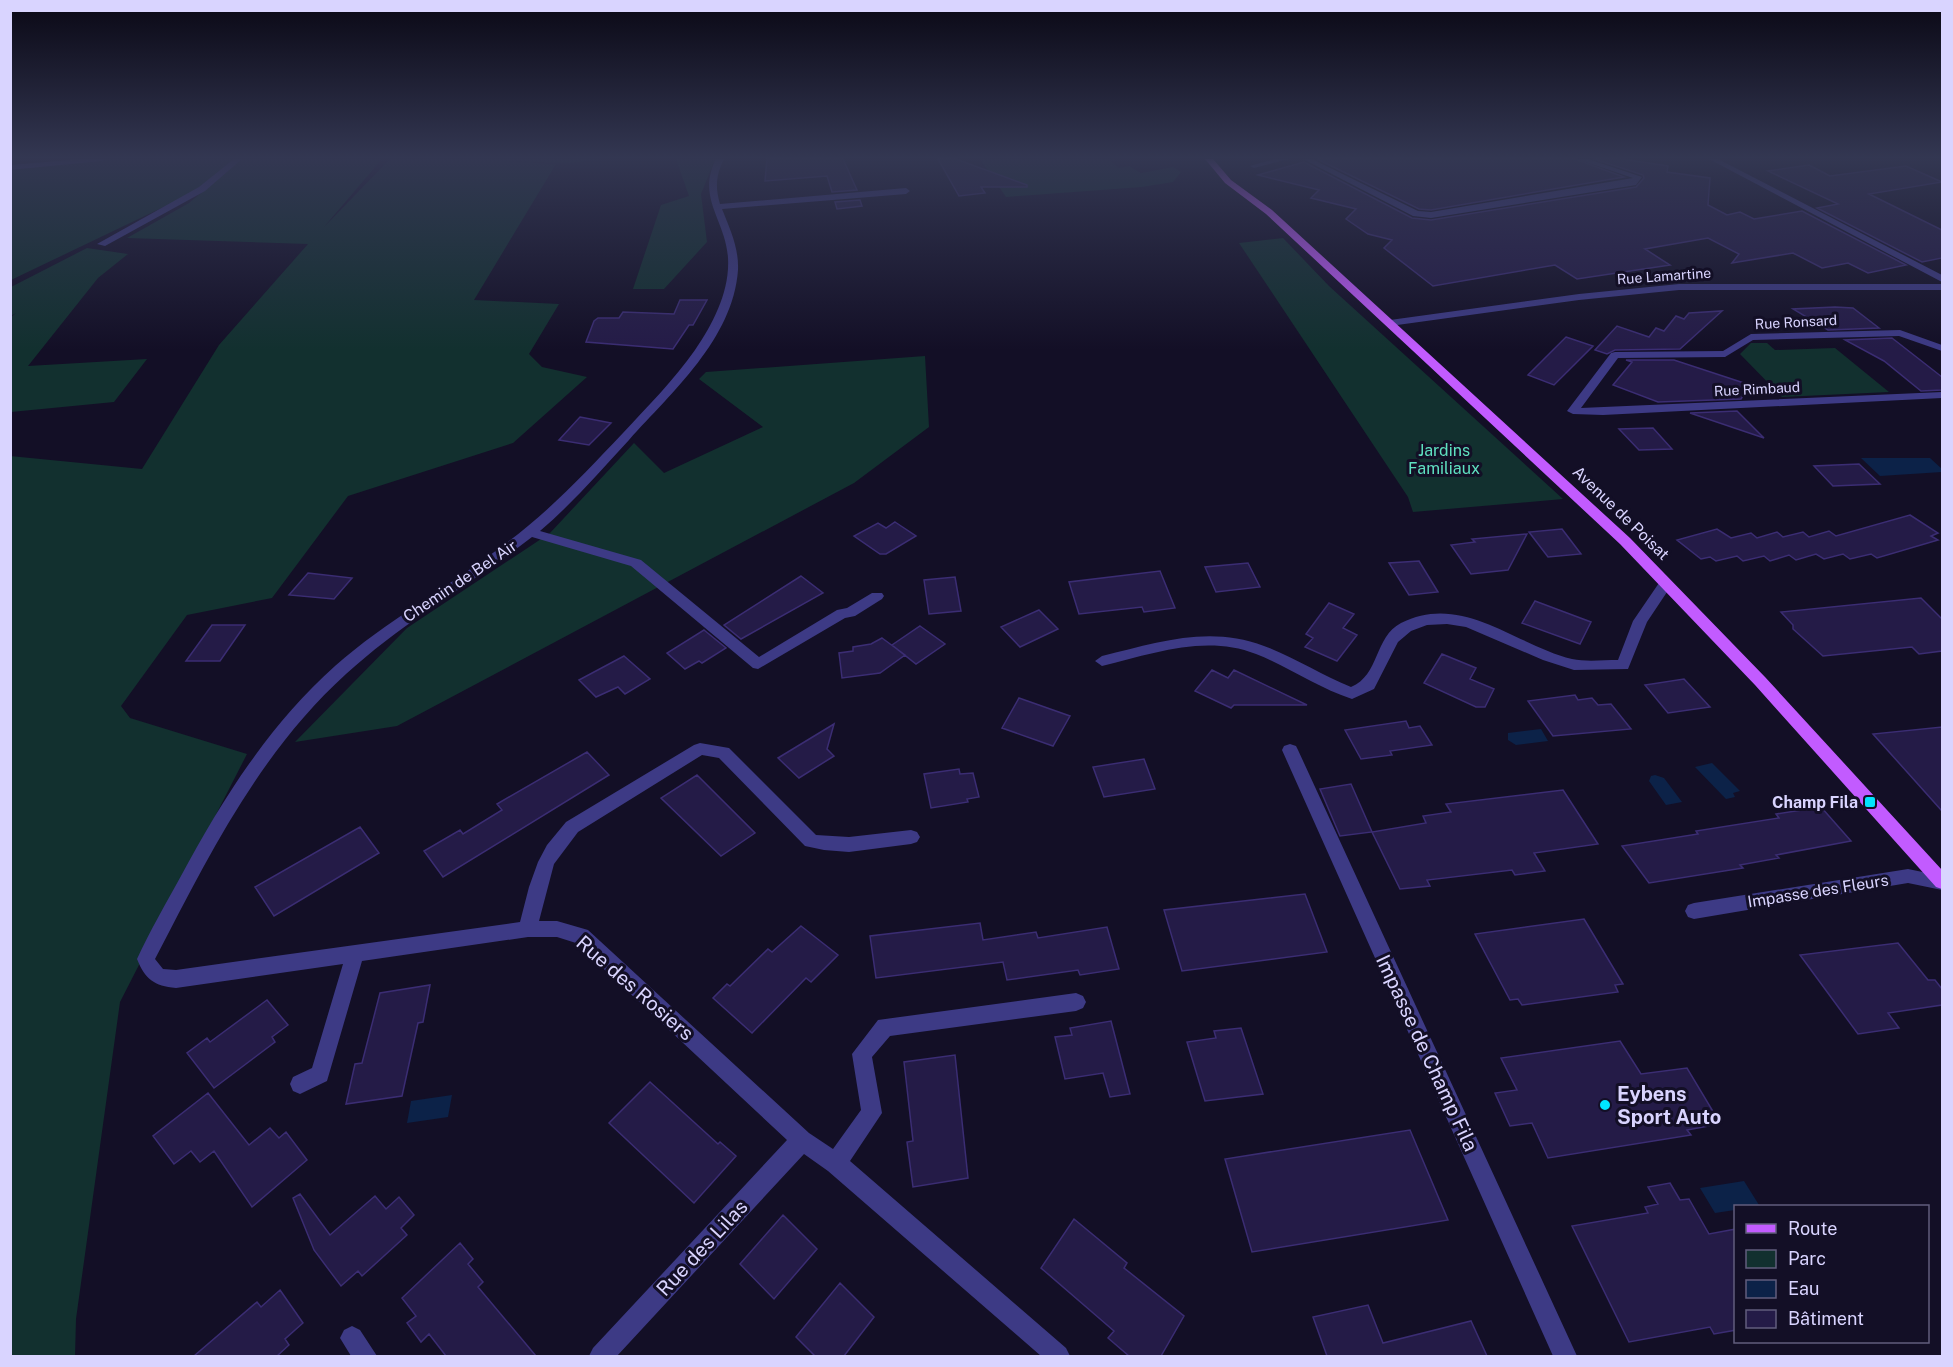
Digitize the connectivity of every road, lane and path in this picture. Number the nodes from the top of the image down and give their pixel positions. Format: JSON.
{"nodes":[{"id":1,"x":140,"y":223,"type":"edge"},
{"id":2,"x":723,"y":223,"type":"edge"},
{"id":3,"x":1280,"y":223,"type":"edge"},
{"id":4,"x":1835,"y":223,"type":"edge"},
{"id":5,"x":116,"y":247,"type":"dead end"},
{"id":6,"x":1942,"y":279,"type":"edge"},
{"id":7,"x":1942,"y":286,"type":"edge"},
{"id":8,"x":1390,"y":322,"type":"junction"},
{"id":9,"x":1942,"y":348,"type":"edge"},
{"id":10,"x":1942,"y":395,"type":"edge"},
{"id":11,"x":1573,"y":411,"type":"joint"},
{"id":12,"x":530,"y":532,"type":"junction"},
{"id":13,"x":1666,"y":583,"type":"junction"},
{"id":14,"x":877,"y":596,"type":"dead end"},
{"id":15,"x":1102,"y":661,"type":"dead end"},
{"id":16,"x":1290,"y":750,"type":"dead end"},
{"id":17,"x":911,"y":837,"type":"dead end"},
{"id":18,"x":1942,"y":882,"type":"edge"},
{"id":19,"x":1694,"y":911,"type":"dead end"},
{"id":20,"x":528,"y":929,"type":"junction"},
{"id":21,"x":355,"y":953,"type":"junction"},
{"id":22,"x":176,"y":979,"type":"joint"},
{"id":23,"x":1076,"y":1002,"type":"dead end"},
{"id":24,"x":300,"y":1084,"type":"dead end"},
{"id":25,"x":802,"y":1140,"type":"junction"},
{"id":26,"x":836,"y":1163,"type":"junction"},
{"id":27,"x":601,"y":1356,"type":"edge"},
{"id":28,"x":1058,"y":1356,"type":"edge"},
{"id":29,"x":1565,"y":1356,"type":"edge"}],
"edges":[{"from":1,"to":5,"type":"street"},
{"from":2,"to":12,"type":"street","name":"Chemin de Bel Air"},
{"from":3,"to":8,"type":"main road","name":"Avenue de Poisat"},
{"from":4,"to":6,"type":"street"},
{"from":7,"to":8,"type":"street","name":"Rue Lamartine"},
{"from":8,"to":13,"type":"main road","name":"Avenue de Poisat"},
{"from":9,"to":11,"type":"street","name":"Rue Ronsard"},
{"from":10,"to":11,"type":"street","name":"Rue Rimbaud"},
{"from":12,"to":14,"type":"street"},
{"from":12,"to":22,"type":"street","name":"Chemin de Bel Air"},
{"from":13,"to":15,"type":"street"},
{"from":13,"to":18,"type":"main road","name":"Avenue de Poisat"},
{"from":16,"to":29,"type":"street","name":"Impasse de Champ Fila"},
{"from":17,"to":20,"type":"street"},
{"from":18,"to":19,"type":"street","name":"Impasse des Fleurs"},
{"from":20,"to":21,"type":"street","name":"Rue des Rosiers"},
{"from":20,"to":25,"type":"street","name":"Rue des Rosiers"},
{"from":21,"to":22,"type":"street","name":"Rue des Rosiers"},
{"from":21,"to":24,"type":"street"},
{"from":23,"to":26,"type":"street"},
{"from":25,"to":26,"type":"street","name":"Rue des Rosiers"},
{"from":25,"to":27,"type":"street","name":"Rue des Lilas"},
{"from":26,"to":28,"type":"street","name":"Rue des Rosiers"}]}
